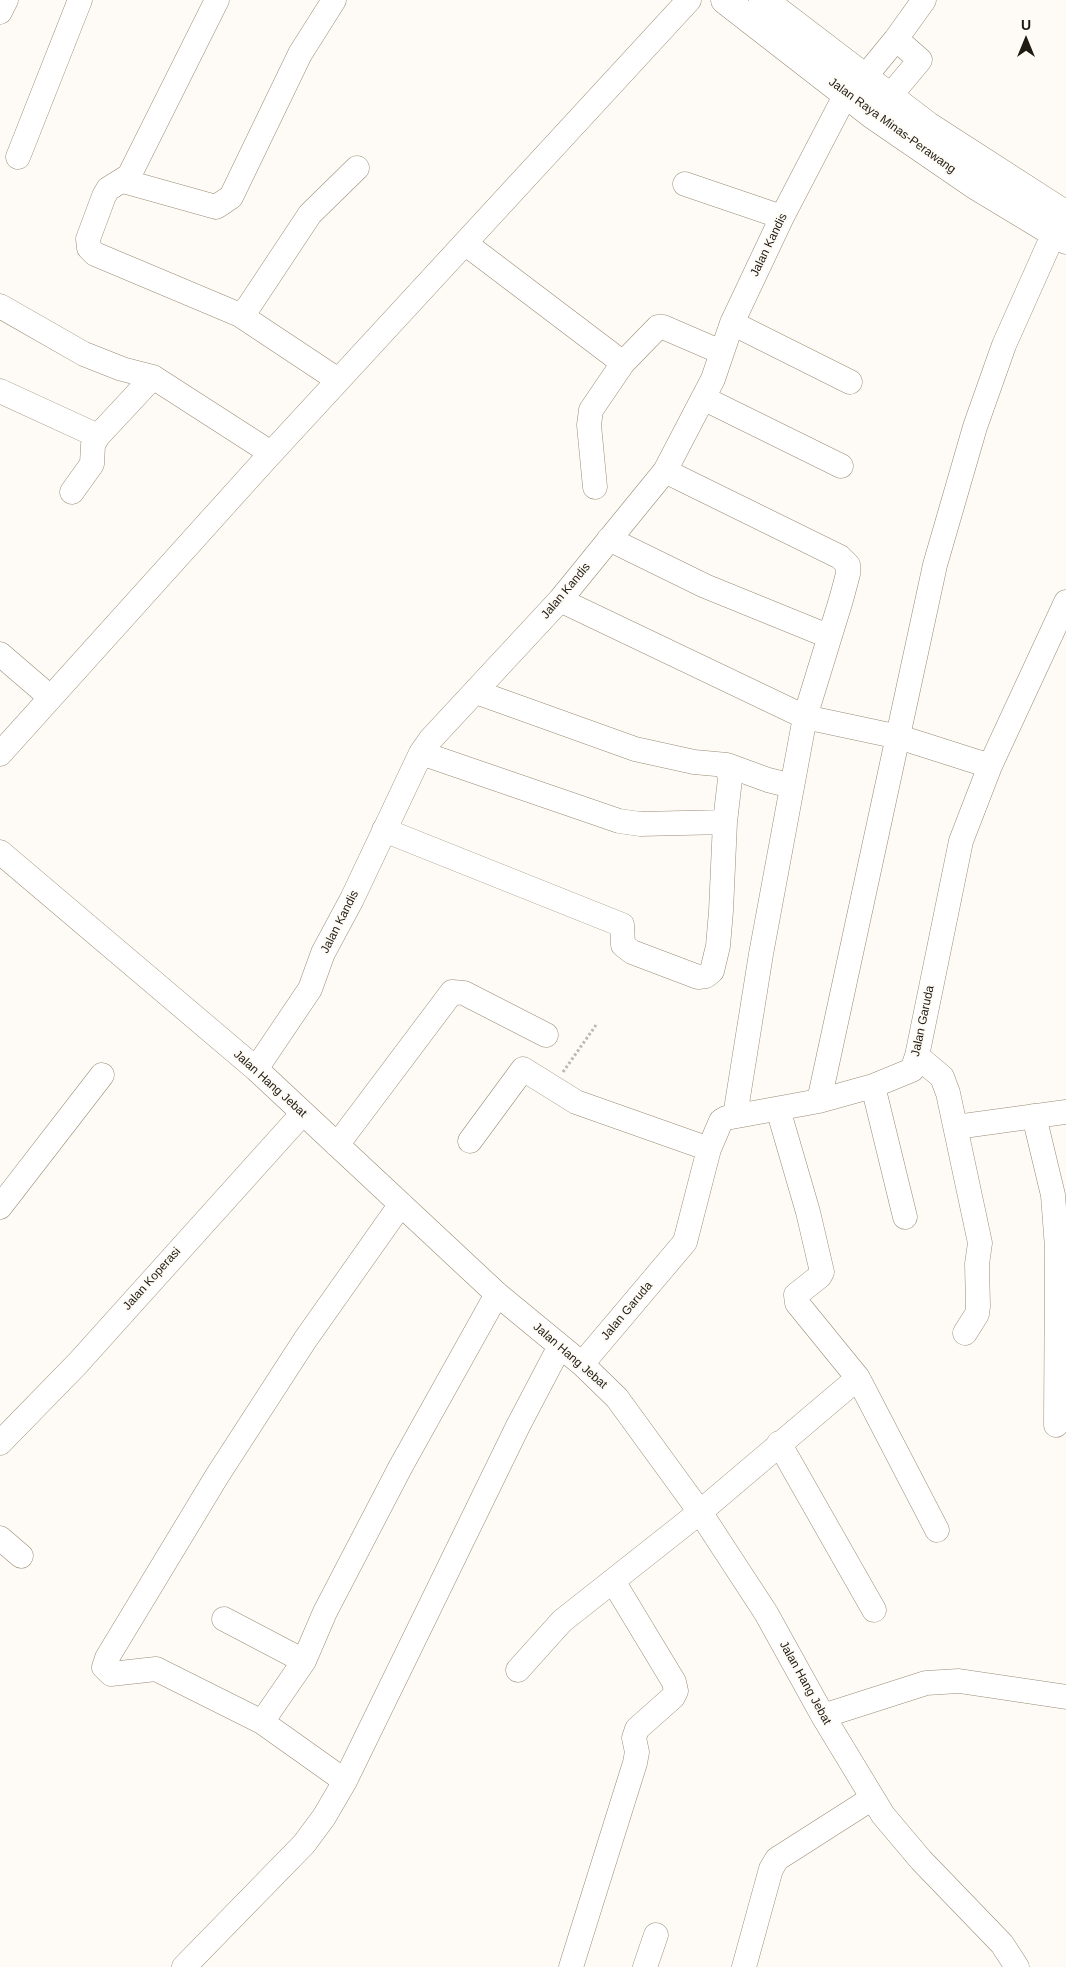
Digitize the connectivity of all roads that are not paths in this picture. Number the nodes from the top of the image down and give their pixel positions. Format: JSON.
{"nodes":[{"id":1,"x":6,"y":0,"type":"edge"},
{"id":2,"x":80,"y":0,"type":"edge"},
{"id":3,"x":217,"y":0,"type":"edge"},
{"id":4,"x":334,"y":0,"type":"edge"},
{"id":5,"x":689,"y":0,"type":"edge"},
{"id":6,"x":726,"y":0,"type":"edge"},
{"id":7,"x":763,"y":0,"type":"edge"},
{"id":8,"x":924,"y":0,"type":"edge"},
{"id":9,"x":0,"y":12,"type":"edge"},
{"id":10,"x":896,"y":39,"type":"junction"},
{"id":11,"x":855,"y":86,"type":"junction"},
{"id":12,"x":889,"y":97,"type":"junction"},
{"id":13,"x":18,"y":157,"type":"dead end"},
{"id":14,"x":357,"y":168,"type":"dead end"},
{"id":15,"x":123,"y":181,"type":"junction"},
{"id":16,"x":685,"y":184,"type":"dead end"},
{"id":17,"x":782,"y":217,"type":"junction"},
{"id":18,"x":1062,"y":230,"type":"edge"},
{"id":19,"x":466,"y":244,"type":"junction"},
{"id":20,"x":1,"y":308,"type":"edge"},
{"id":21,"x":240,"y":315,"type":"junction"},
{"id":22,"x":732,"y":323,"type":"junction"},
{"id":23,"x":722,"y":352,"type":"junction"},
{"id":24,"x":623,"y":363,"type":"junction"},
{"id":25,"x":152,"y":378,"type":"junction"},
{"id":26,"x":338,"y":380,"type":"junction"},
{"id":27,"x":850,"y":382,"type":"dead end"},
{"id":28,"x":0,"y":391,"type":"edge"},
{"id":29,"x":703,"y":398,"type":"junction"},
{"id":30,"x":98,"y":436,"type":"junction"},
{"id":31,"x":271,"y":453,"type":"junction"},
{"id":32,"x":841,"y":466,"type":"dead end"},
{"id":33,"x":665,"y":471,"type":"junction"},
{"id":34,"x":595,"y":487,"type":"dead end"},
{"id":35,"x":72,"y":492,"type":"dead end"},
{"id":36,"x":609,"y":539,"type":"junction"},
{"id":37,"x":560,"y":600,"type":"junction"},
{"id":38,"x":1066,"y":602,"type":"edge"},
{"id":39,"x":828,"y":636,"type":"junction"},
{"id":40,"x":0,"y":654,"type":"edge"},
{"id":41,"x":476,"y":692,"type":"junction"},
{"id":42,"x":50,"y":697,"type":"junction"},
{"id":43,"x":805,"y":717,"type":"junction"},
{"id":44,"x":899,"y":737,"type":"junction"},
{"id":45,"x":421,"y":753,"type":"junction"},
{"id":46,"x":0,"y":754,"type":"edge"},
{"id":47,"x":727,"y":765,"type":"junction"},
{"id":48,"x":990,"y":766,"type":"junction"},
{"id":49,"x":792,"y":786,"type":"junction"},
{"id":50,"x":725,"y":822,"type":"junction"},
{"id":51,"x":384,"y":830,"type":"junction"},
{"id":52,"x":0,"y":852,"type":"edge"},
{"id":53,"x":546,"y":1035,"type":"dead end"},
{"id":54,"x":917,"y":1056,"type":"junction"},
{"id":55,"x":256,"y":1069,"type":"junction"},
{"id":56,"x":102,"y":1075,"type":"dead end"},
{"id":57,"x":873,"y":1086,"type":"junction"},
{"id":58,"x":819,"y":1101,"type":"junction"},
{"id":59,"x":778,"y":1109,"type":"junction"},
{"id":60,"x":1066,"y":1112,"type":"edge"},
{"id":61,"x":303,"y":1114,"type":"junction"},
{"id":62,"x":735,"y":1116,"type":"junction"},
{"id":63,"x":1034,"y":1116,"type":"junction"},
{"id":64,"x":956,"y":1127,"type":"junction"},
{"id":65,"x":470,"y":1141,"type":"dead end"},
{"id":66,"x":337,"y":1145,"type":"junction"},
{"id":67,"x":710,"y":1149,"type":"junction"},
{"id":68,"x":1060,"y":1194,"type":"edge"},
{"id":69,"x":402,"y":1204,"type":"junction"},
{"id":70,"x":0,"y":1207,"type":"edge"},
{"id":71,"x":905,"y":1217,"type":"dead end"},
{"id":72,"x":497,"y":1294,"type":"junction"},
{"id":73,"x":965,"y":1333,"type":"dead end"},
{"id":74,"x":560,"y":1346,"type":"junction"},
{"id":75,"x":582,"y":1364,"type":"junction"},
{"id":76,"x":858,"y":1378,"type":"junction"},
{"id":77,"x":1056,"y":1425,"type":"dead end"},
{"id":78,"x":779,"y":1443,"type":"junction"},
{"id":79,"x":0,"y":1444,"type":"edge"},
{"id":80,"x":700,"y":1512,"type":"junction"},
{"id":81,"x":937,"y":1530,"type":"dead end"},
{"id":82,"x":0,"y":1538,"type":"edge"},
{"id":83,"x":21,"y":1556,"type":"dead end"},
{"id":84,"x":613,"y":1581,"type":"junction"},
{"id":85,"x":874,"y":1610,"type":"dead end"},
{"id":86,"x":224,"y":1619,"type":"dead end"},
{"id":87,"x":304,"y":1661,"type":"junction"},
{"id":88,"x":518,"y":1670,"type":"dead end"},
{"id":89,"x":1066,"y":1697,"type":"edge"},
{"id":90,"x":823,"y":1716,"type":"junction"},
{"id":91,"x":262,"y":1722,"type":"junction"},
{"id":92,"x":345,"y":1781,"type":"junction"},
{"id":93,"x":871,"y":1799,"type":"junction"},
{"id":94,"x":656,"y":1935,"type":"dead end"},
{"id":95,"x":184,"y":1967,"type":"edge"},
{"id":96,"x":571,"y":1967,"type":"edge"},
{"id":97,"x":645,"y":1967,"type":"edge"},
{"id":98,"x":744,"y":1967,"type":"edge"},
{"id":99,"x":1017,"y":1967,"type":"edge"}],
"edges":[{"from":1,"to":9,"type":"street"},
{"from":2,"to":13,"type":"street"},
{"from":3,"to":15,"type":"street"},
{"from":4,"to":15,"type":"street"},
{"from":5,"to":19,"type":"street"},
{"from":6,"to":11,"type":"main road","name":"Jalan Raya Minas-Perawang"},
{"from":7,"to":11,"type":"main road","name":"Jalan Raya Minas-Perawang"},
{"from":8,"to":10,"type":"street","name":"Jalan Kandis"},
{"from":10,"to":11,"type":"street","name":"Jalan Kandis"},
{"from":10,"to":12,"type":"street"},
{"from":11,"to":12,"type":"main road","name":"Jalan Raya Minas-Perawang"},
{"from":11,"to":17,"type":"street","name":"Jalan Kandis"},
{"from":11,"to":18,"type":"main road","name":"Jalan Raya Minas-Perawang"},
{"from":12,"to":18,"type":"main road","name":"Jalan Raya Minas-Perawang"},
{"from":14,"to":21,"type":"street"},
{"from":15,"to":21,"type":"street"},
{"from":16,"to":17,"type":"street"},
{"from":17,"to":22,"type":"street","name":"Jalan Kandis"},
{"from":18,"to":44,"type":"street"},
{"from":19,"to":24,"type":"street"},
{"from":19,"to":26,"type":"street"},
{"from":20,"to":25,"type":"street"},
{"from":21,"to":26,"type":"street"},
{"from":22,"to":23,"type":"street","name":"Jalan Kandis"},
{"from":22,"to":27,"type":"street"},
{"from":23,"to":24,"type":"street"},
{"from":23,"to":29,"type":"street","name":"Jalan Kandis"},
{"from":24,"to":34,"type":"street"},
{"from":25,"to":30,"type":"street"},
{"from":25,"to":31,"type":"street"},
{"from":26,"to":31,"type":"street"},
{"from":28,"to":30,"type":"street"},
{"from":29,"to":32,"type":"street"},
{"from":29,"to":33,"type":"street","name":"Jalan Kandis"},
{"from":30,"to":35,"type":"street"},
{"from":31,"to":42,"type":"street"},
{"from":33,"to":36,"type":"street","name":"Jalan Kandis"},
{"from":33,"to":39,"type":"street"},
{"from":36,"to":37,"type":"street","name":"Jalan Kandis"},
{"from":36,"to":39,"type":"street"},
{"from":37,"to":41,"type":"street","name":"Jalan Kandis"},
{"from":37,"to":43,"type":"street"},
{"from":38,"to":48,"type":"street","name":"Jalan Garuda"},
{"from":39,"to":43,"type":"street"},
{"from":40,"to":42,"type":"street"},
{"from":41,"to":45,"type":"street","name":"Jalan Kandis"},
{"from":41,"to":47,"type":"street"},
{"from":42,"to":46,"type":"street"},
{"from":43,"to":44,"type":"street"},
{"from":43,"to":49,"type":"street"},
{"from":44,"to":48,"type":"street"},
{"from":44,"to":58,"type":"street"},
{"from":45,"to":50,"type":"street"},
{"from":45,"to":51,"type":"street","name":"Jalan Kandis"},
{"from":47,"to":49,"type":"street"},
{"from":47,"to":50,"type":"street"},
{"from":48,"to":54,"type":"street","name":"Jalan Garuda"},
{"from":49,"to":62,"type":"street"},
{"from":50,"to":51,"type":"street"},
{"from":51,"to":55,"type":"street","name":"Jalan Kandis"},
{"from":52,"to":55,"type":"street","name":"Jalan Hang Jebat"},
{"from":53,"to":66,"type":"street"},
{"from":54,"to":57,"type":"street","name":"Jalan Garuda"},
{"from":54,"to":64,"type":"street"},
{"from":55,"to":61,"type":"street","name":"Jalan Hang Jebat"},
{"from":56,"to":70,"type":"street"},
{"from":57,"to":58,"type":"street","name":"Jalan Garuda"},
{"from":57,"to":71,"type":"street"},
{"from":58,"to":59,"type":"street","name":"Jalan Garuda"},
{"from":59,"to":62,"type":"street","name":"Jalan Garuda"},
{"from":59,"to":76,"type":"street"},
{"from":60,"to":63,"type":"street"},
{"from":61,"to":66,"type":"street","name":"Jalan Hang Jebat"},
{"from":61,"to":79,"type":"street","name":"Jalan Koperasi"},
{"from":62,"to":67,"type":"street","name":"Jalan Garuda"},
{"from":63,"to":64,"type":"street"},
{"from":63,"to":68,"type":"street"},
{"from":64,"to":73,"type":"street"},
{"from":65,"to":67,"type":"street"},
{"from":66,"to":69,"type":"street","name":"Jalan Hang Jebat"},
{"from":67,"to":75,"type":"street","name":"Jalan Garuda"},
{"from":68,"to":77,"type":"street"},
{"from":69,"to":72,"type":"street","name":"Jalan Hang Jebat"},
{"from":69,"to":91,"type":"street"},
{"from":72,"to":74,"type":"street","name":"Jalan Hang Jebat"},
{"from":72,"to":87,"type":"street"},
{"from":74,"to":75,"type":"street","name":"Jalan Hang Jebat"},
{"from":74,"to":92,"type":"street"},
{"from":75,"to":80,"type":"street","name":"Jalan Hang Jebat"},
{"from":76,"to":78,"type":"street"},
{"from":76,"to":81,"type":"street"},
{"from":78,"to":80,"type":"street"},
{"from":78,"to":85,"type":"street"},
{"from":80,"to":84,"type":"street"},
{"from":80,"to":90,"type":"street","name":"Jalan Hang Jebat"},
{"from":82,"to":83,"type":"street"},
{"from":84,"to":88,"type":"street"},
{"from":84,"to":96,"type":"street"},
{"from":86,"to":87,"type":"street"},
{"from":87,"to":91,"type":"street"},
{"from":89,"to":90,"type":"street"},
{"from":90,"to":93,"type":"street","name":"Jalan Hang Jebat"},
{"from":91,"to":92,"type":"street"},
{"from":92,"to":95,"type":"street"},
{"from":93,"to":98,"type":"street"},
{"from":93,"to":99,"type":"street","name":"Jalan Hang Jebat"},
{"from":94,"to":97,"type":"street"}]}
